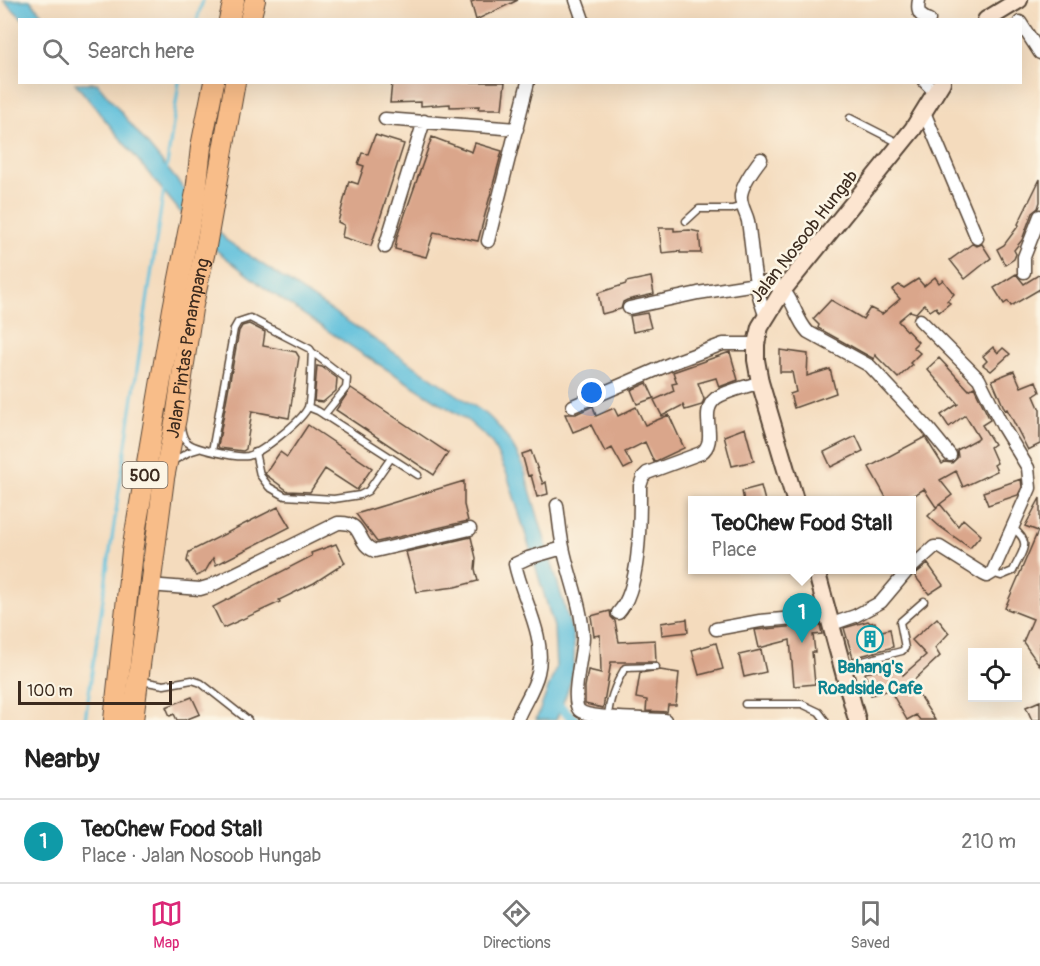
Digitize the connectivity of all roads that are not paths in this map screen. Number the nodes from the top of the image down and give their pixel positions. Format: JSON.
{"nodes":[{"id":1,"x":234,"y":0,"type":"edge"},
{"id":2,"x":255,"y":0,"type":"edge"},
{"id":3,"x":576,"y":0,"type":"edge"},
{"id":4,"x":919,"y":0,"type":"edge"},
{"id":5,"x":1012,"y":2,"type":"edge"},
{"id":6,"x":230,"y":18,"type":"edge"},
{"id":7,"x":250,"y":18,"type":"edge"},
{"id":8,"x":582,"y":18,"type":"edge"},
{"id":9,"x":925,"y":18,"type":"edge"},
{"id":10,"x":989,"y":18,"type":"edge"},
{"id":11,"x":1019,"y":18,"type":"edge"},
{"id":12,"x":1022,"y":23,"type":"edge"},
{"id":13,"x":1040,"y":53,"type":"edge"},
{"id":14,"x":214,"y":84,"type":"edge"},
{"id":15,"x":235,"y":84,"type":"edge"},
{"id":16,"x":528,"y":84,"type":"edge"},
{"id":17,"x":935,"y":85,"type":"edge"},
{"id":18,"x":924,"y":112,"type":"junction"},
{"id":19,"x":850,"y":118,"type":"dead end"},
{"id":20,"x":385,"y":119,"type":"dead end"},
{"id":21,"x":424,"y":121,"type":"junction"},
{"id":22,"x":517,"y":129,"type":"junction"},
{"id":23,"x":901,"y":144,"type":"junction"},
{"id":24,"x":761,"y":159,"type":"dead end"},
{"id":25,"x":742,"y":206,"type":"junction"},
{"id":26,"x":1040,"y":216,"type":"edge"},
{"id":27,"x":686,"y":221,"type":"dead end"},
{"id":28,"x":977,"y":238,"type":"dead end"},
{"id":29,"x":488,"y":241,"type":"dead end"},
{"id":30,"x":385,"y":247,"type":"dead end"},
{"id":31,"x":1023,"y":272,"type":"dead end"},
{"id":32,"x":756,"y":285,"type":"junction"},
{"id":33,"x":783,"y":290,"type":"junction"},
{"id":34,"x":629,"y":308,"type":"dead end"},
{"id":35,"x":766,"y":317,"type":"junction"},
{"id":36,"x":920,"y":320,"type":"dead end"},
{"id":37,"x":756,"y":344,"type":"junction"},
{"id":38,"x":312,"y":352,"type":"junction"},
{"id":39,"x":760,"y":382,"type":"junction"},
{"id":40,"x":573,"y":406,"type":"dead end"},
{"id":41,"x":308,"y":408,"type":"junction"},
{"id":42,"x":324,"y":415,"type":"junction"},
{"id":43,"x":176,"y":418,"type":"junction"},
{"id":44,"x":202,"y":448,"type":"junction"},
{"id":45,"x":213,"y":451,"type":"junction"},
{"id":46,"x":255,"y":452,"type":"junction"},
{"id":47,"x":950,"y":455,"type":"dead end"},
{"id":48,"x":391,"y":458,"type":"junction"},
{"id":49,"x":418,"y":476,"type":"dead end"},
{"id":50,"x":164,"y":478,"type":"junction"},
{"id":51,"x":794,"y":496,"type":"edge"},
{"id":52,"x":558,"y":505,"type":"dead end"},
{"id":53,"x":1012,"y":528,"type":"junction"},
{"id":54,"x":470,"y":529,"type":"dead end"},
{"id":55,"x":558,"y":550,"type":"junction"},
{"id":56,"x":916,"y":563,"type":"edge"},
{"id":57,"x":992,"y":573,"type":"junction"},
{"id":58,"x":817,"y":574,"type":"edge"},
{"id":59,"x":905,"y":574,"type":"edge"},
{"id":60,"x":149,"y":585,"type":"junction"},
{"id":61,"x":924,"y":601,"type":"dead end"},
{"id":62,"x":618,"y":613,"type":"dead end"},
{"id":63,"x":831,"y":620,"type":"junction"},
{"id":64,"x":717,"y":629,"type":"dead end"},
{"id":65,"x":657,"y":667,"type":"dead end"},
{"id":66,"x":844,"y":667,"type":"junction"},
{"id":67,"x":137,"y":681,"type":"junction"},
{"id":68,"x":745,"y":704,"type":"dead end"},
{"id":69,"x":608,"y":717,"type":"junction"},
{"id":70,"x":114,"y":720,"type":"edge"},
{"id":71,"x":134,"y":720,"type":"edge"},
{"id":72,"x":248,"y":720,"type":"edge"},
{"id":73,"x":517,"y":720,"type":"edge"},
{"id":74,"x":665,"y":720,"type":"edge"},
{"id":75,"x":825,"y":720,"type":"edge"},
{"id":76,"x":857,"y":720,"type":"edge"}],
"edges":[{"from":1,"to":6,"type":"main road"},
{"from":2,"to":7,"type":"main road"},
{"from":3,"to":8,"type":"street"},
{"from":4,"to":9,"type":"street"},
{"from":5,"to":10,"type":"main road"},
{"from":5,"to":11,"type":"street"},
{"from":12,"to":13,"type":"street"},
{"from":14,"to":70,"type":"main road","name":"Jalan Pintas Penampang","number":"500"},
{"from":15,"to":43,"type":"main road","name":"Jalan Pintas Penampang","number":"500"},
{"from":16,"to":22,"type":"street"},
{"from":17,"to":18,"type":"main road","name":"Jalan Nosoob Hungab"},
{"from":18,"to":23,"type":"main road","name":"Jalan Nosoob Hungab"},
{"from":18,"to":28,"type":"street"},
{"from":19,"to":23,"type":"lane"},
{"from":20,"to":21,"type":"street"},
{"from":21,"to":22,"type":"street"},
{"from":21,"to":30,"type":"street"},
{"from":22,"to":29,"type":"street"},
{"from":23,"to":33,"type":"main road","name":"Jalan Nosoob Hungab"},
{"from":24,"to":25,"type":"street"},
{"from":25,"to":27,"type":"lane"},
{"from":25,"to":32,"type":"street"},
{"from":26,"to":31,"type":"street"},
{"from":32,"to":33,"type":"street"},
{"from":32,"to":34,"type":"street"},
{"from":32,"to":35,"type":"street"},
{"from":33,"to":35,"type":"main road","name":"Jalan Nosoob Hungab"},
{"from":33,"to":47,"type":"street"},
{"from":35,"to":37,"type":"main road","name":"Jalan Nosoob Hungab"},
{"from":36,"to":53,"type":"street"},
{"from":37,"to":39,"type":"main road","name":"Jalan Nosoob Hungab"},
{"from":37,"to":40,"type":"street"},
{"from":38,"to":41,"type":"lane"},
{"from":38,"to":42,"type":"lane"},
{"from":38,"to":45,"type":"lane"},
{"from":39,"to":51,"type":"main road","name":"Jalan Nosoob Hungab"},
{"from":39,"to":62,"type":"street"},
{"from":41,"to":42,"type":"lane"},
{"from":41,"to":46,"type":"lane"},
{"from":42,"to":48,"type":"lane"},
{"from":43,"to":44,"type":"lane"},
{"from":43,"to":50,"type":"main road","name":"Jalan Pintas Penampang","number":"500"},
{"from":44,"to":45,"type":"lane"},
{"from":44,"to":50,"type":"lane"},
{"from":45,"to":46,"type":"lane"},
{"from":46,"to":48,"type":"lane"},
{"from":48,"to":49,"type":"lane"},
{"from":50,"to":60,"type":"main road","name":"Jalan Pintas Penampang","number":"500"},
{"from":52,"to":55,"type":"street"},
{"from":53,"to":57,"type":"street"},
{"from":53,"to":57,"type":"lane"},
{"from":54,"to":60,"type":"street"},
{"from":55,"to":69,"type":"street"},
{"from":55,"to":73,"type":"street"},
{"from":56,"to":57,"type":"street"},
{"from":58,"to":63,"type":"main road"},
{"from":59,"to":63,"type":"street"},
{"from":60,"to":67,"type":"main road","name":"Jalan Pintas Penampang","number":"500"},
{"from":61,"to":66,"type":"lane"},
{"from":63,"to":64,"type":"street"},
{"from":63,"to":66,"type":"main road"},
{"from":65,"to":69,"type":"lane"},
{"from":66,"to":76,"type":"main road"},
{"from":67,"to":71,"type":"main road","name":"Jalan Pintas Penampang","number":"500"},
{"from":67,"to":72,"type":"lane"},
{"from":68,"to":75,"type":"lane"},
{"from":69,"to":74,"type":"street"}]}
